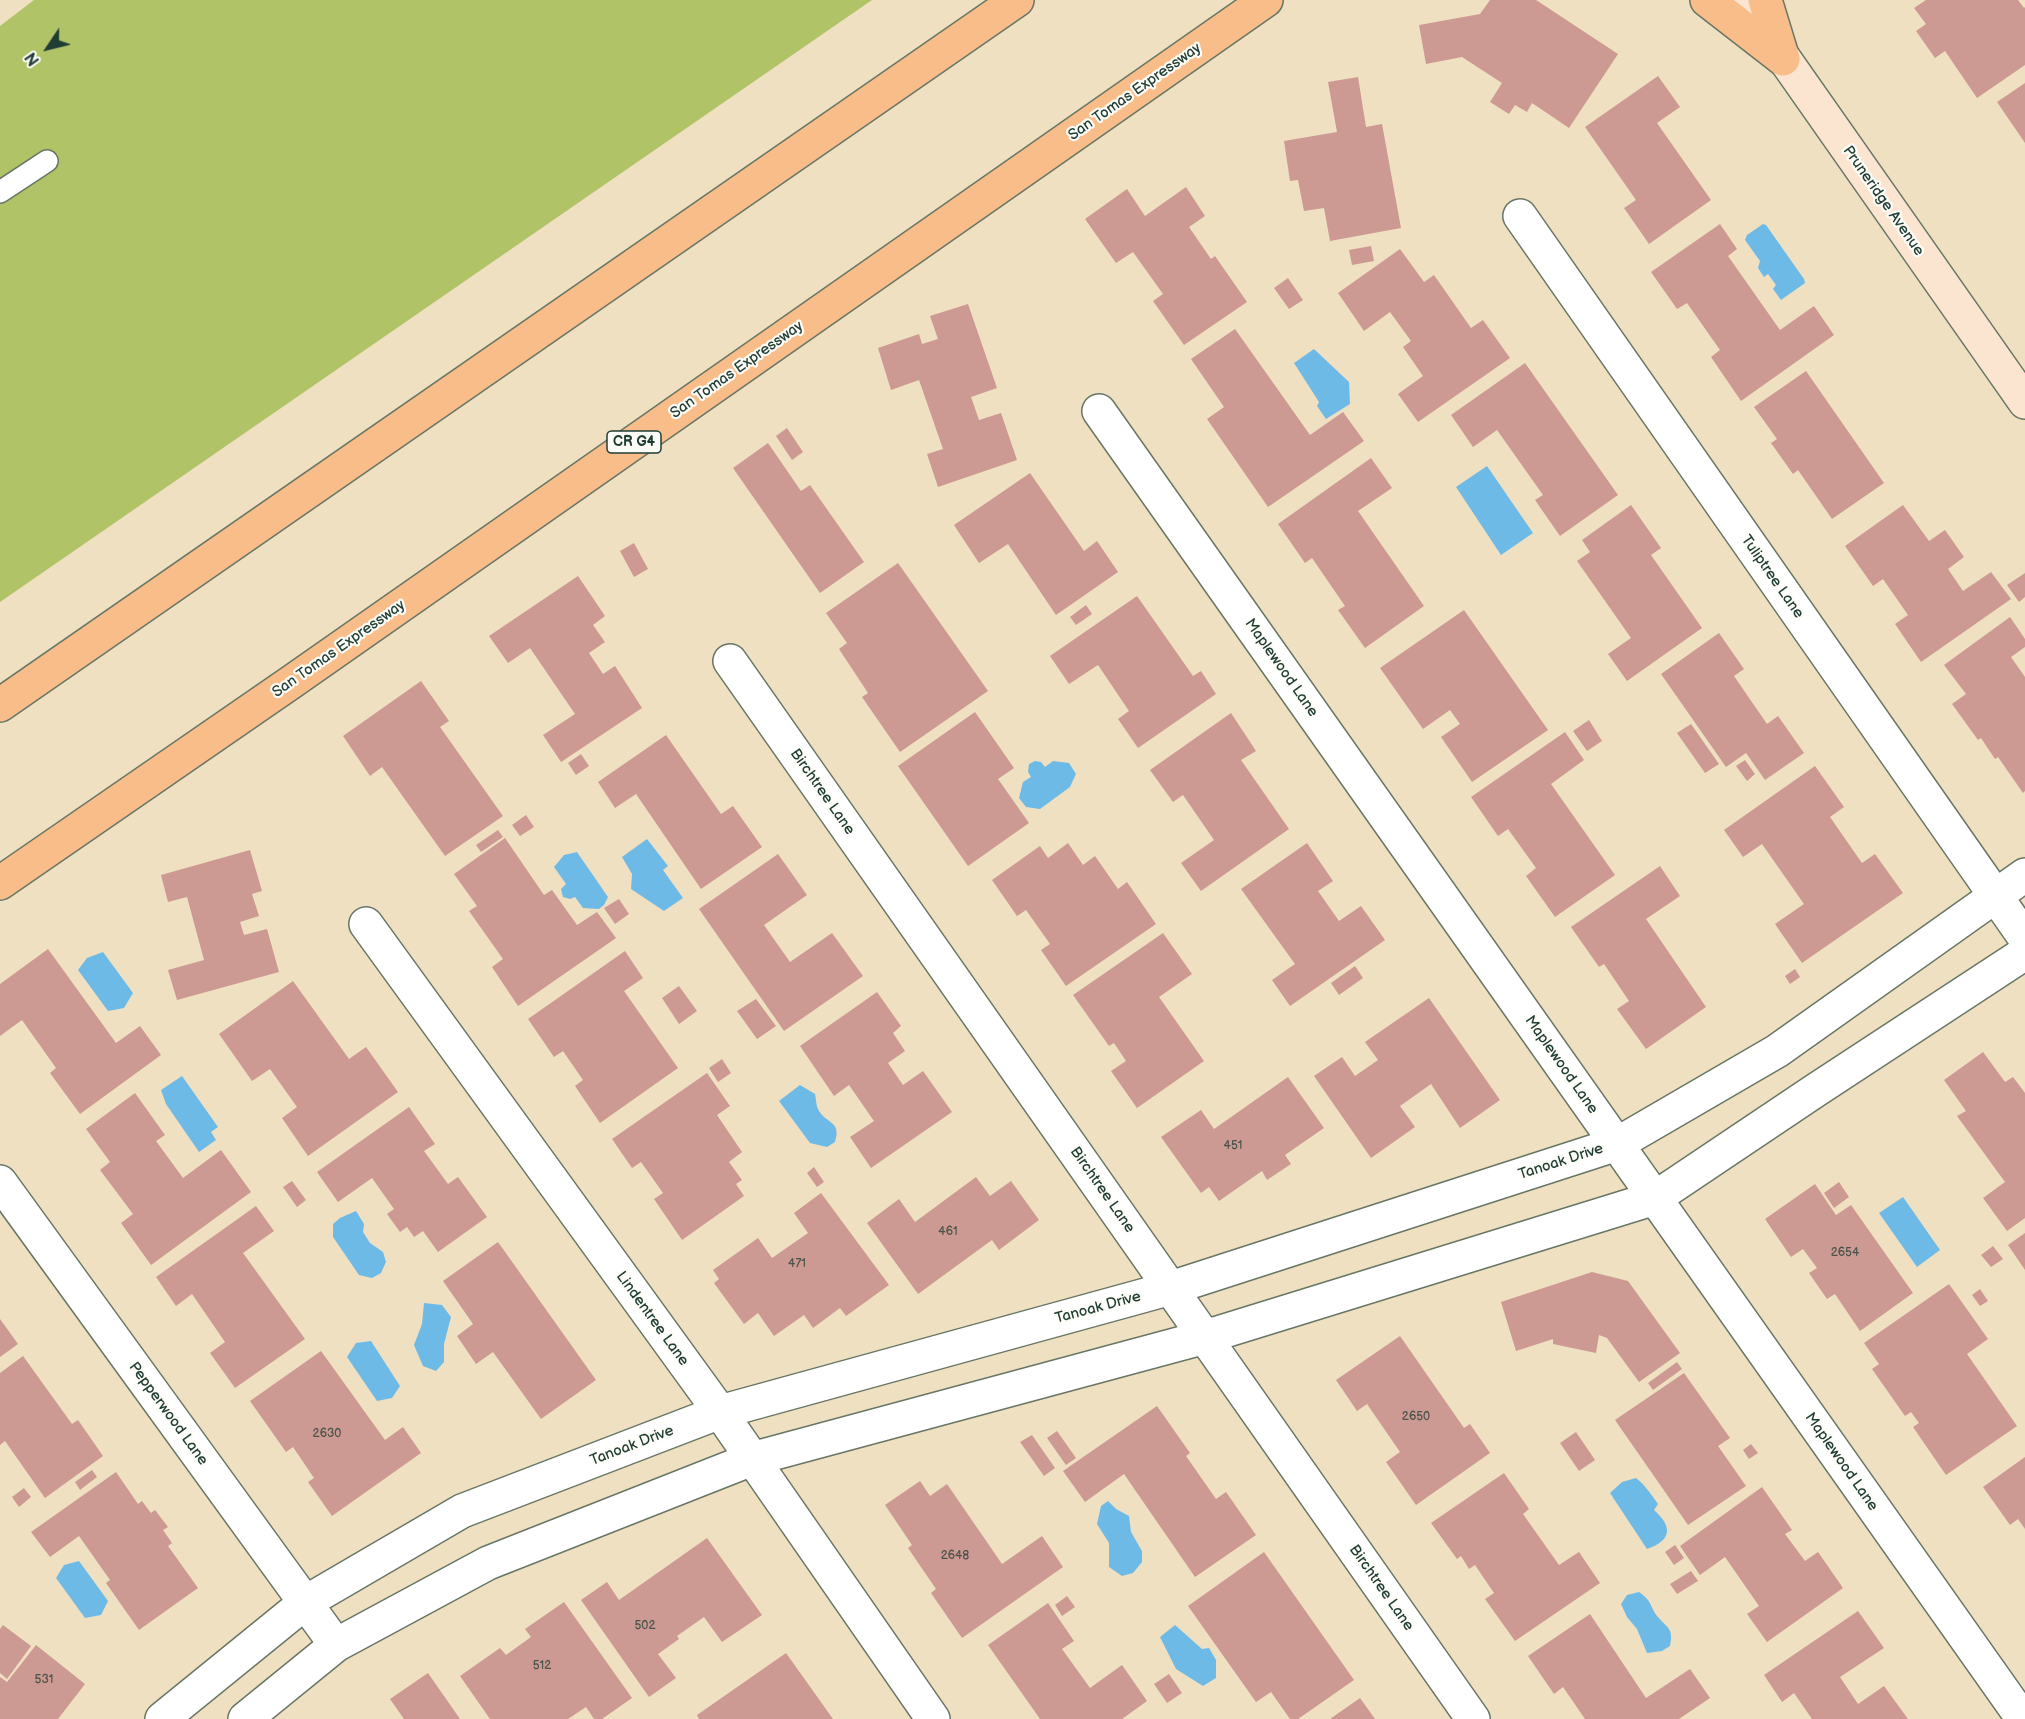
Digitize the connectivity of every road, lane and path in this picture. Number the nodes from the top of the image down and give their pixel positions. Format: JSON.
{"nodes":[{"id":1,"x":1017,"y":0,"type":"edge"},
{"id":2,"x":1266,"y":0,"type":"edge"},
{"id":3,"x":1707,"y":0,"type":"edge"},
{"id":4,"x":1743,"y":0,"type":"edge"},
{"id":5,"x":1765,"y":0,"type":"edge"},
{"id":6,"x":1783,"y":59,"type":"junction"},
{"id":7,"x":47,"y":161,"type":"dead end"},
{"id":8,"x":0,"y":192,"type":"edge"},
{"id":9,"x":1520,"y":216,"type":"dead end"},
{"id":10,"x":2025,"y":402,"type":"edge"},
{"id":11,"x":1099,"y":411,"type":"dead end"},
{"id":12,"x":730,"y":661,"type":"dead end"},
{"id":13,"x":0,"y":705,"type":"edge"},
{"id":14,"x":2025,"y":875,"type":"edge"},
{"id":15,"x":0,"y":883,"type":"edge"},
{"id":16,"x":1996,"y":897,"type":"junction"},
{"id":17,"x":366,"y":924,"type":"dead end"},
{"id":18,"x":2025,"y":938,"type":"edge"},
{"id":19,"x":2025,"y":954,"type":"edge"},
{"id":20,"x":1617,"y":1144,"type":"junction"},
{"id":21,"x":0,"y":1182,"type":"edge"},
{"id":22,"x":1656,"y":1198,"type":"junction"},
{"id":23,"x":1171,"y":1288,"type":"junction"},
{"id":24,"x":1205,"y":1337,"type":"junction"},
{"id":25,"x":720,"y":1412,"type":"junction"},
{"id":26,"x":752,"y":1459,"type":"junction"},
{"id":27,"x":306,"y":1602,"type":"junction"},
{"id":28,"x":336,"y":1645,"type":"junction"},
{"id":29,"x":162,"y":1719,"type":"edge"},
{"id":30,"x":245,"y":1719,"type":"edge"},
{"id":31,"x":933,"y":1719,"type":"edge"},
{"id":32,"x":1473,"y":1719,"type":"edge"},
{"id":33,"x":2023,"y":1719,"type":"edge"}],
"edges":[{"from":1,"to":13,"type":"highway"},
{"from":2,"to":15,"type":"highway","name":"San Tomas Expressway","number":"CR G4"},
{"from":3,"to":6,"type":"highway"},
{"from":4,"to":6,"type":"main road","name":"Pruneridge Avenue"},
{"from":5,"to":6,"type":"highway"},
{"from":6,"to":10,"type":"main road","name":"Pruneridge Avenue"},
{"from":7,"to":8,"type":"lane"},
{"from":9,"to":16,"type":"street","name":"Tuliptree Lane"},
{"from":11,"to":20,"type":"street","name":"Maplewood Lane"},
{"from":12,"to":23,"type":"street","name":"Birchtree Lane"},
{"from":14,"to":16,"type":"street","name":"Tanoak Drive"},
{"from":16,"to":18,"type":"street","name":"Tuliptree Lane"},
{"from":16,"to":20,"type":"street","name":"Tanoak Drive"},
{"from":17,"to":25,"type":"street","name":"Lindentree Lane"},
{"from":19,"to":22,"type":"street"},
{"from":20,"to":22,"type":"street","name":"Maplewood Lane"},
{"from":20,"to":23,"type":"street","name":"Tanoak Drive"},
{"from":21,"to":27,"type":"street","name":"Pepperwood Lane"},
{"from":22,"to":24,"type":"street"},
{"from":22,"to":33,"type":"street","name":"Maplewood Lane"},
{"from":23,"to":24,"type":"street","name":"Birchtree Lane"},
{"from":23,"to":25,"type":"street","name":"Tanoak Drive"},
{"from":24,"to":26,"type":"street"},
{"from":24,"to":32,"type":"street","name":"Birchtree Lane"},
{"from":25,"to":26,"type":"street","name":"Lindentree Lane"},
{"from":25,"to":27,"type":"street","name":"Tanoak Drive"},
{"from":26,"to":28,"type":"street"},
{"from":26,"to":31,"type":"street","name":"Lindentree Lane"},
{"from":27,"to":28,"type":"street","name":"Pepperwood Lane"},
{"from":27,"to":29,"type":"street","name":"Tanoak Drive"},
{"from":28,"to":30,"type":"street"}]}
